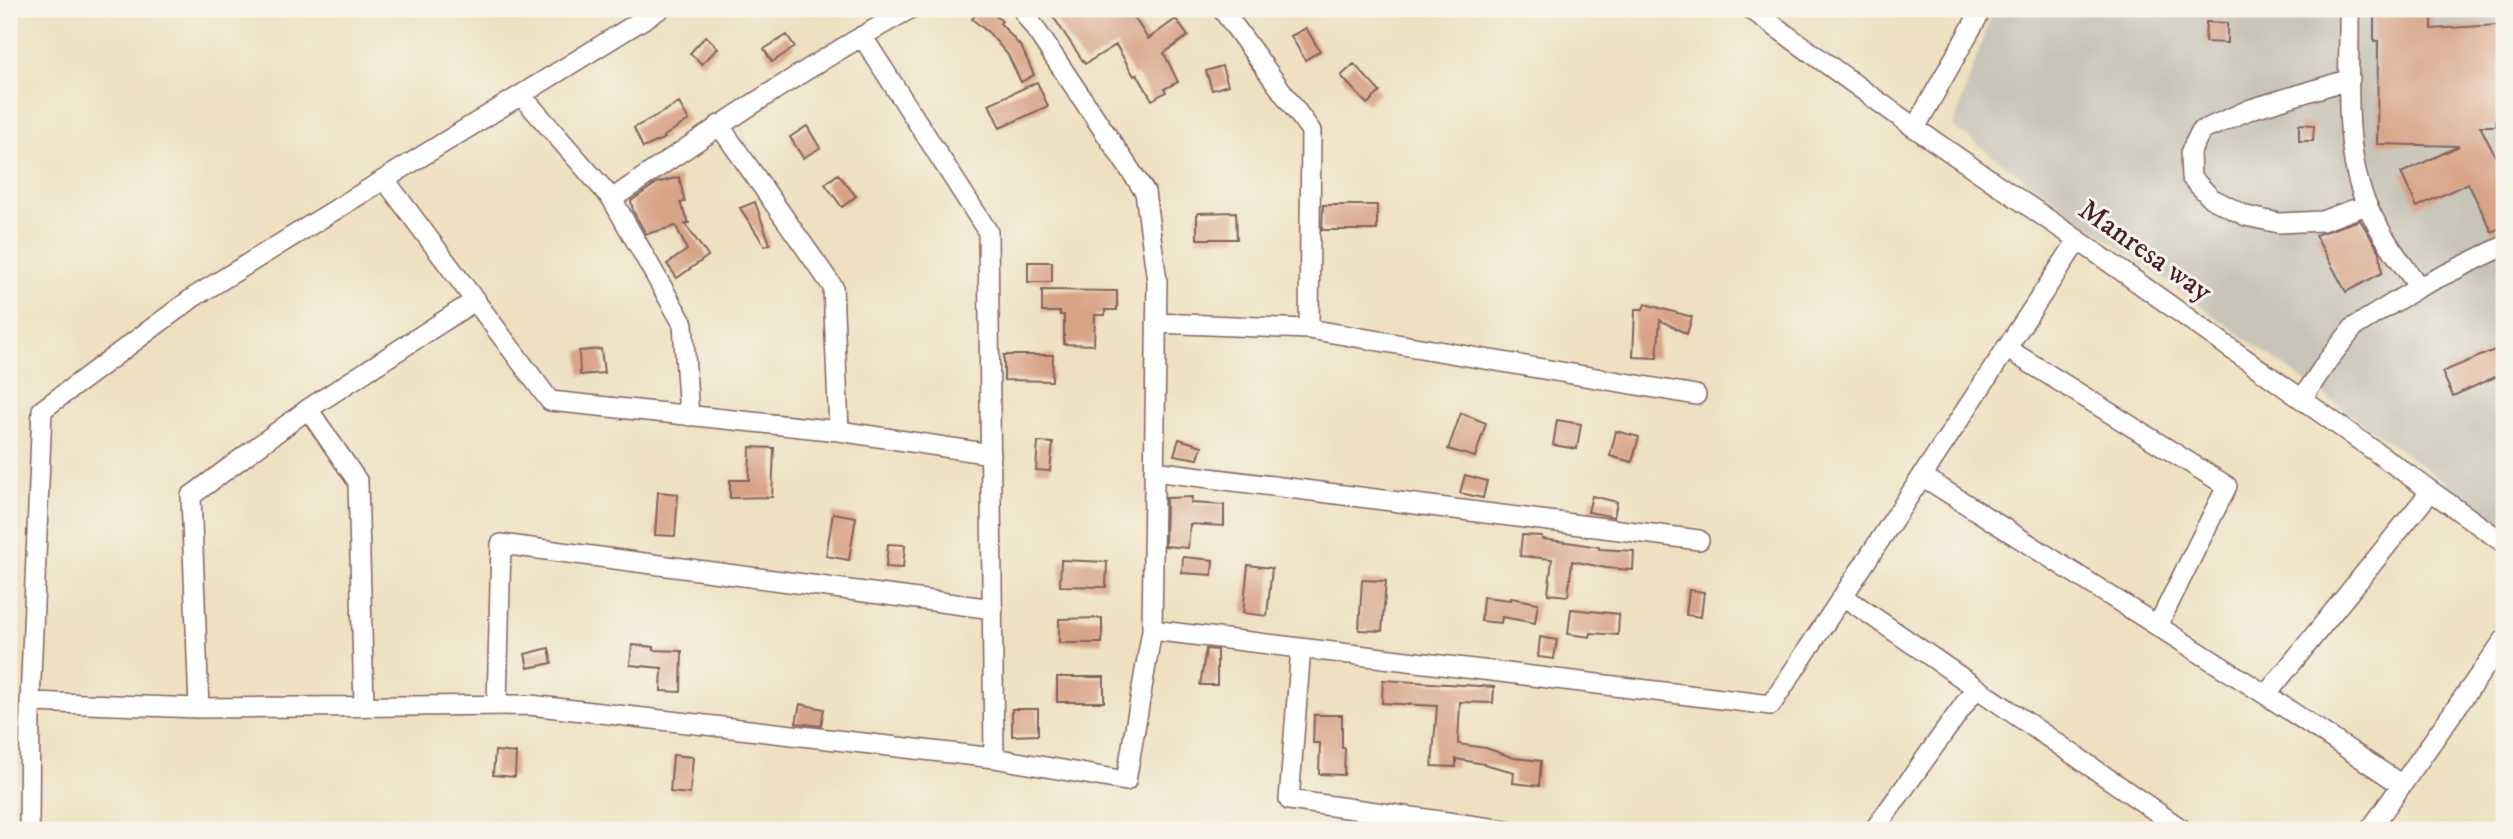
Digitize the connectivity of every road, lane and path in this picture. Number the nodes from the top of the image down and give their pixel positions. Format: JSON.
{"nodes":[{"id":1,"x":660,"y":9,"type":"edge"},
{"id":2,"x":910,"y":9,"type":"edge"},
{"id":3,"x":1022,"y":9,"type":"edge"},
{"id":4,"x":1222,"y":9,"type":"edge"},
{"id":5,"x":1751,"y":9,"type":"edge"},
{"id":6,"x":1982,"y":9,"type":"edge"},
{"id":7,"x":2349,"y":9,"type":"edge"},
{"id":8,"x":862,"y":36,"type":"junction"},
{"id":9,"x":2350,"y":79,"type":"junction"},
{"id":10,"x":521,"y":95,"type":"junction"},
{"id":11,"x":719,"y":125,"type":"junction"},
{"id":12,"x":1915,"y":128,"type":"junction"},
{"id":13,"x":385,"y":180,"type":"junction"},
{"id":14,"x":612,"y":199,"type":"junction"},
{"id":15,"x":2367,"y":205,"type":"junction"},
{"id":16,"x":2078,"y":240,"type":"junction"},
{"id":17,"x":2504,"y":246,"type":"edge"},
{"id":18,"x":2419,"y":287,"type":"junction"},
{"id":19,"x":476,"y":300,"type":"junction"},
{"id":20,"x":1157,"y":323,"type":"junction"},
{"id":21,"x":1309,"y":329,"type":"junction"},
{"id":22,"x":2006,"y":348,"type":"junction"},
{"id":23,"x":1696,"y":395,"type":"dead end"},
{"id":24,"x":2302,"y":399,"type":"junction"},
{"id":25,"x":308,"y":409,"type":"junction"},
{"id":26,"x":689,"y":416,"type":"junction"},
{"id":27,"x":839,"y":431,"type":"junction"},
{"id":28,"x":991,"y":454,"type":"junction"},
{"id":29,"x":1154,"y":471,"type":"junction"},
{"id":30,"x":1922,"y":476,"type":"junction"},
{"id":31,"x":2431,"y":491,"type":"junction"},
{"id":32,"x":1699,"y":540,"type":"dead end"},
{"id":33,"x":2504,"y":543,"type":"edge"},
{"id":34,"x":1843,"y":596,"type":"junction"},
{"id":35,"x":993,"y":609,"type":"junction"},
{"id":36,"x":2158,"y":625,"type":"junction"},
{"id":37,"x":1152,"y":630,"type":"junction"},
{"id":38,"x":2504,"y":640,"type":"edge"},
{"id":39,"x":1301,"y":648,"type":"junction"},
{"id":40,"x":1976,"y":688,"type":"junction"},
{"id":41,"x":2266,"y":695,"type":"junction"},
{"id":42,"x":30,"y":702,"type":"junction"},
{"id":43,"x":497,"y":705,"type":"junction"},
{"id":44,"x":364,"y":706,"type":"junction"},
{"id":45,"x":200,"y":708,"type":"junction"},
{"id":46,"x":994,"y":758,"type":"junction"},
{"id":47,"x":2402,"y":785,"type":"junction"},
{"id":48,"x":29,"y":830,"type":"edge"},
{"id":49,"x":1505,"y":830,"type":"edge"},
{"id":50,"x":1874,"y":830,"type":"edge"},
{"id":51,"x":2183,"y":830,"type":"edge"},
{"id":52,"x":2370,"y":830,"type":"edge"}],
"edges":[{"from":1,"to":10,"type":"street"},
{"from":2,"to":8,"type":"street"},
{"from":3,"to":20,"type":"street"},
{"from":4,"to":21,"type":"street"},
{"from":5,"to":12,"type":"street","name":"Manresa way"},
{"from":6,"to":12,"type":"street"},
{"from":7,"to":9,"type":"street"},
{"from":8,"to":11,"type":"street"},
{"from":8,"to":28,"type":"street"},
{"from":9,"to":15,"type":"street"},
{"from":9,"to":15,"type":"street"},
{"from":10,"to":13,"type":"street"},
{"from":10,"to":14,"type":"street"},
{"from":11,"to":14,"type":"street"},
{"from":11,"to":27,"type":"street"},
{"from":12,"to":16,"type":"street","name":"Manresa way"},
{"from":13,"to":19,"type":"street"},
{"from":13,"to":42,"type":"street"},
{"from":14,"to":26,"type":"street"},
{"from":15,"to":18,"type":"street"},
{"from":16,"to":22,"type":"street"},
{"from":16,"to":24,"type":"street","name":"Manresa way"},
{"from":17,"to":18,"type":"street"},
{"from":18,"to":24,"type":"street"},
{"from":19,"to":25,"type":"street"},
{"from":19,"to":26,"type":"street"},
{"from":20,"to":21,"type":"street"},
{"from":20,"to":29,"type":"street"},
{"from":21,"to":23,"type":"street"},
{"from":22,"to":30,"type":"street"},
{"from":22,"to":36,"type":"street"},
{"from":24,"to":31,"type":"street","name":"Manresa way"},
{"from":25,"to":44,"type":"street"},
{"from":25,"to":45,"type":"street"},
{"from":26,"to":27,"type":"street"},
{"from":27,"to":28,"type":"street"},
{"from":28,"to":35,"type":"street"},
{"from":29,"to":32,"type":"street"},
{"from":29,"to":37,"type":"street"},
{"from":30,"to":34,"type":"street"},
{"from":30,"to":36,"type":"street"},
{"from":31,"to":33,"type":"street","name":"Manresa way"},
{"from":31,"to":41,"type":"street"},
{"from":34,"to":39,"type":"street"},
{"from":34,"to":40,"type":"street"},
{"from":35,"to":43,"type":"street"},
{"from":35,"to":46,"type":"street"},
{"from":36,"to":41,"type":"street"},
{"from":37,"to":39,"type":"street"},
{"from":37,"to":46,"type":"street"},
{"from":38,"to":47,"type":"street"},
{"from":39,"to":49,"type":"street"},
{"from":40,"to":50,"type":"street"},
{"from":40,"to":51,"type":"street"},
{"from":41,"to":47,"type":"street"},
{"from":42,"to":45,"type":"street"},
{"from":42,"to":48,"type":"street"},
{"from":43,"to":44,"type":"street"},
{"from":43,"to":46,"type":"street"},
{"from":44,"to":45,"type":"street"},
{"from":47,"to":52,"type":"street"}]}
